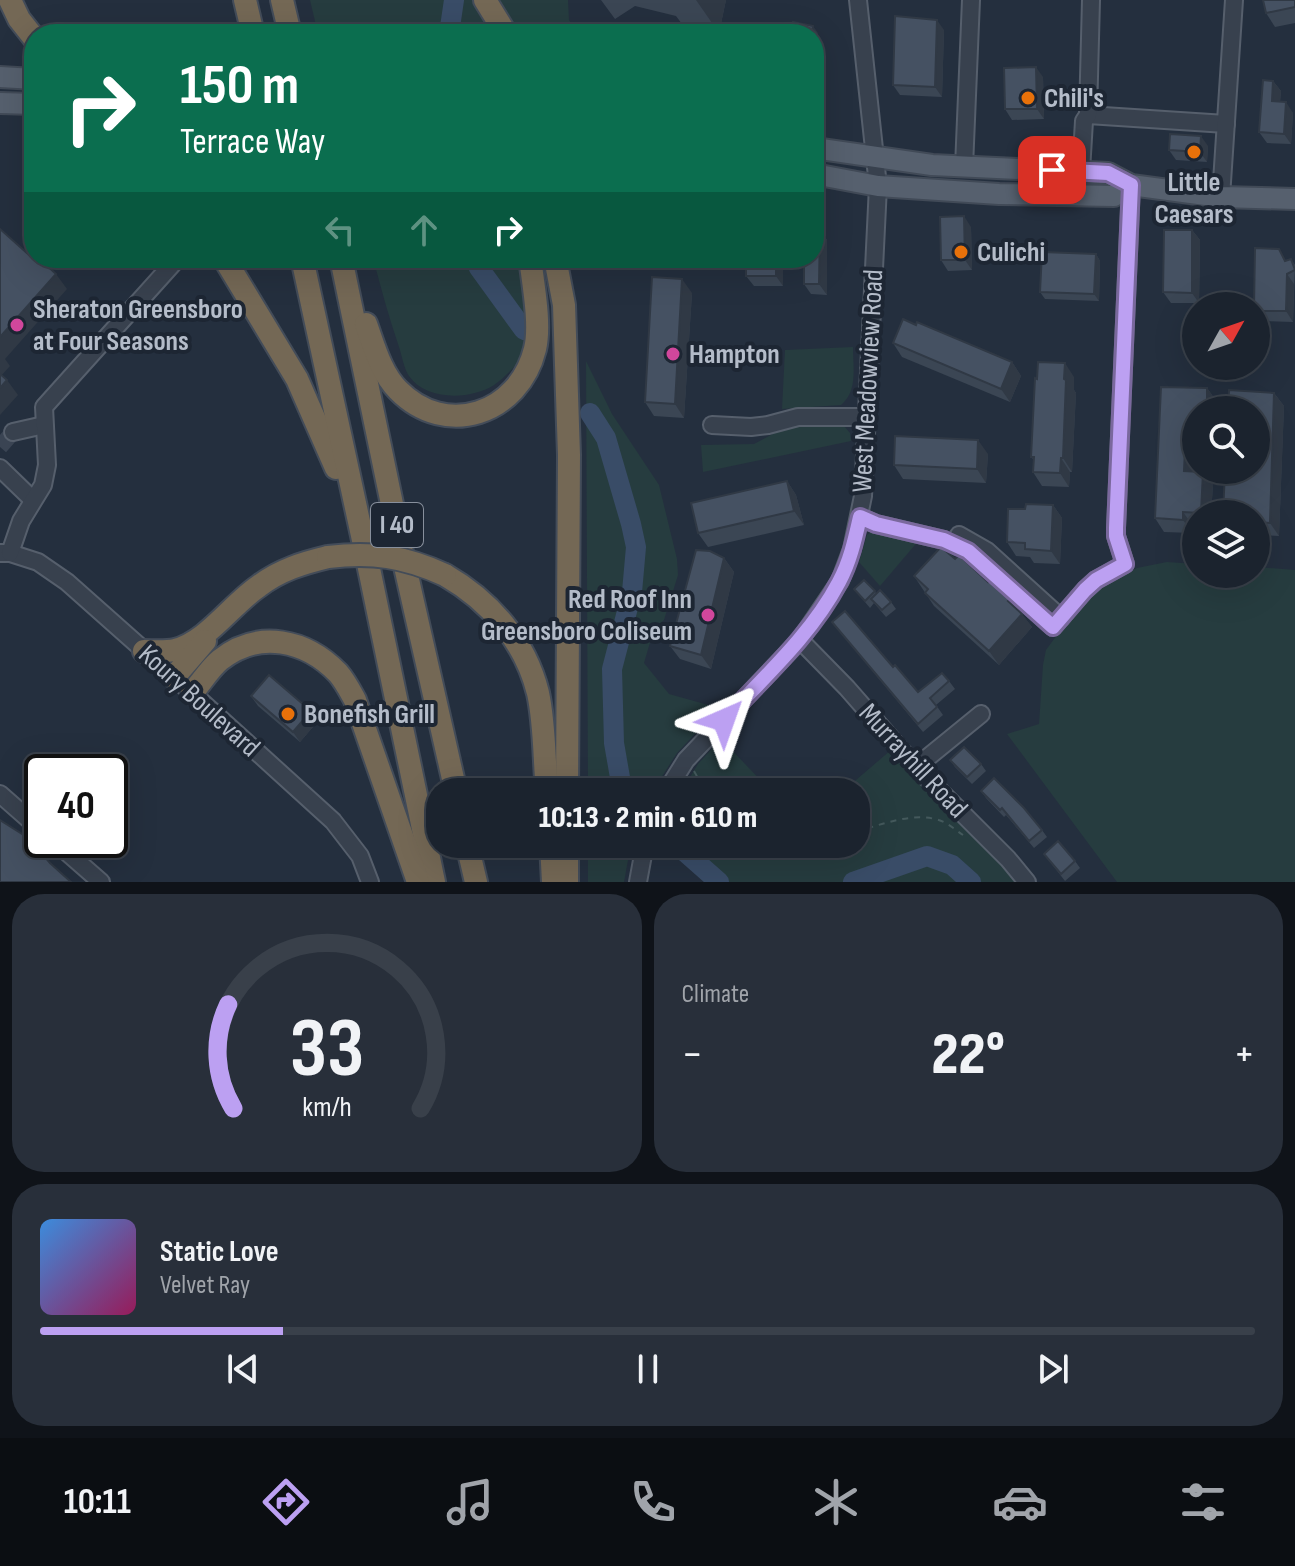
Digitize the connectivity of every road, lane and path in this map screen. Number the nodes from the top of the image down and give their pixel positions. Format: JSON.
{"nodes":[{"id":1,"x":10,"y":0,"type":"edge"},
{"id":2,"x":245,"y":0,"type":"edge"},
{"id":3,"x":282,"y":0,"type":"edge"},
{"id":4,"x":485,"y":0,"type":"edge"},
{"id":5,"x":858,"y":0,"type":"edge"},
{"id":6,"x":971,"y":0,"type":"edge"},
{"id":7,"x":1091,"y":0,"type":"edge"},
{"id":8,"x":1234,"y":0,"type":"edge"},
{"id":9,"x":251,"y":24,"type":"edge"},
{"id":10,"x":288,"y":24,"type":"edge"},
{"id":11,"x":500,"y":24,"type":"edge"},
{"id":12,"x":24,"y":25,"type":"edge"},
{"id":13,"x":0,"y":77,"type":"edge"},
{"id":14,"x":24,"y":78,"type":"edge"},
{"id":15,"x":0,"y":103,"type":"edge"},
{"id":16,"x":24,"y":104,"type":"edge"},
{"id":17,"x":1088,"y":115,"type":"junction"},
{"id":18,"x":1226,"y":124,"type":"junction"},
{"id":19,"x":824,"y":149,"type":"edge"},
{"id":20,"x":875,"y":157,"type":"junction"},
{"id":21,"x":964,"y":167,"type":"junction"},
{"id":22,"x":1087,"y":172,"type":"junction"},
{"id":23,"x":824,"y":176,"type":"edge"},
{"id":24,"x":1131,"y":185,"type":"junction"},
{"id":25,"x":878,"y":186,"type":"junction"},
{"id":26,"x":1221,"y":197,"type":"junction"},
{"id":27,"x":1295,"y":199,"type":"edge"},
{"id":28,"x":169,"y":268,"type":"edge"},
{"id":29,"x":230,"y":268,"type":"edge"},
{"id":30,"x":304,"y":268,"type":"edge"},
{"id":31,"x":345,"y":268,"type":"edge"},
{"id":32,"x":347,"y":268,"type":"edge"},
{"id":33,"x":531,"y":268,"type":"edge"},
{"id":34,"x":557,"y":268,"type":"edge"},
{"id":35,"x":866,"y":417,"type":"junction"},
{"id":36,"x":44,"y":425,"type":"junction"},
{"id":37,"x":712,"y":425,"type":"dead end"},
{"id":38,"x":13,"y":432,"type":"tunnel mouth"},
{"id":39,"x":0,"y":468,"type":"edge"},
{"id":40,"x":33,"y":500,"type":"junction"},
{"id":41,"x":860,"y":517,"type":"junction"},
{"id":42,"x":5,"y":553,"type":"edge"},
{"id":43,"x":366,"y":554,"type":"junction"},
{"id":44,"x":223,"y":618,"type":"junction"},
{"id":45,"x":800,"y":640,"type":"junction"},
{"id":46,"x":144,"y":651,"type":"junction"},
{"id":47,"x":174,"y":677,"type":"junction"},
{"id":48,"x":192,"y":693,"type":"junction"},
{"id":49,"x":981,"y":714,"type":"dead end"},
{"id":50,"x":686,"y":760,"type":"junction"},
{"id":51,"x":916,"y":767,"type":"junction"},
{"id":52,"x":453,"y":778,"type":"edge"},
{"id":53,"x":546,"y":778,"type":"edge"},
{"id":54,"x":567,"y":778,"type":"edge"},
{"id":55,"x":675,"y":778,"type":"edge"},
{"id":56,"x":698,"y":778,"type":"edge"},
{"id":57,"x":0,"y":794,"type":"edge"},
{"id":58,"x":24,"y":815,"type":"edge"},
{"id":59,"x":870,"y":828,"type":"edge"},
{"id":60,"x":968,"y":839,"type":"dead end"},
{"id":61,"x":74,"y":858,"type":"edge"},
{"id":62,"x":470,"y":858,"type":"edge"},
{"id":63,"x":552,"y":858,"type":"edge"},
{"id":64,"x":567,"y":858,"type":"edge"},
{"id":65,"x":642,"y":858,"type":"edge"},
{"id":66,"x":101,"y":882,"type":"edge"},
{"id":67,"x":370,"y":882,"type":"edge"},
{"id":68,"x":418,"y":882,"type":"edge"},
{"id":69,"x":434,"y":882,"type":"edge"},
{"id":70,"x":476,"y":882,"type":"edge"},
{"id":71,"x":553,"y":882,"type":"edge"},
{"id":72,"x":567,"y":882,"type":"edge"},
{"id":73,"x":638,"y":882,"type":"edge"},
{"id":74,"x":1027,"y":882,"type":"edge"}],
"edges":[{"from":1,"to":12,"type":"highway"},
{"from":2,"to":9,"type":"highway"},
{"from":3,"to":10,"type":"highway"},
{"from":4,"to":11,"type":"highway"},
{"from":5,"to":20,"type":"street","name":"West Meadowview Road"},
{"from":6,"to":21,"type":"street"},
{"from":7,"to":17,"type":"street"},
{"from":8,"to":18,"type":"street"},
{"from":13,"to":14,"type":"main road"},
{"from":15,"to":16,"type":"main road"},
{"from":17,"to":18,"type":"street"},
{"from":17,"to":22,"type":"street"},
{"from":18,"to":26,"type":"street"},
{"from":19,"to":20,"type":"main road"},
{"from":20,"to":21,"type":"main road"},
{"from":20,"to":25,"type":"street","name":"West Meadowview Road"},
{"from":21,"to":22,"type":"main road"},
{"from":22,"to":24,"type":"main road"},
{"from":23,"to":25,"type":"main road"},
{"from":24,"to":25,"type":"main road"},
{"from":24,"to":26,"type":"main road"},
{"from":24,"to":41,"type":"street"},
{"from":25,"to":35,"type":"street","name":"West Meadowview Road"},
{"from":26,"to":27,"type":"main road"},
{"from":28,"to":36,"type":"street"},
{"from":29,"to":43,"type":"highway"},
{"from":30,"to":43,"type":"highway","number":"I 40"},
{"from":31,"to":52,"type":"highway","number":"I 40"},
{"from":32,"to":33,"type":"highway"},
{"from":34,"to":54,"type":"highway"},
{"from":35,"to":37,"type":"street"},
{"from":35,"to":41,"type":"street","name":"West Meadowview Road"},
{"from":36,"to":38,"type":"street"},
{"from":36,"to":40,"type":"street"},
{"from":39,"to":40,"type":"street"},
{"from":40,"to":42,"type":"street"},
{"from":41,"to":45,"type":"street","name":"West Meadowview Road"},
{"from":42,"to":46,"type":"street","name":"Koury Boulevard"},
{"from":43,"to":69,"type":"highway","number":"I 40"},
{"from":44,"to":46,"type":"highway"},
{"from":44,"to":47,"type":"highway"},
{"from":44,"to":53,"type":"highway","bridge":true},
{"from":45,"to":50,"type":"street","name":"West Meadowview Road"},
{"from":45,"to":51,"type":"street","name":"Murrayhill Road"},
{"from":46,"to":47,"type":"street","name":"Koury Boulevard"},
{"from":47,"to":48,"type":"street","name":"Koury Boulevard"},
{"from":48,"to":67,"type":"street","name":"Koury Boulevard"},
{"from":48,"to":68,"type":"highway"},
{"from":49,"to":51,"type":"street"},
{"from":50,"to":55,"type":"street","name":"West Meadowview Road"},
{"from":50,"to":56,"type":"path"},
{"from":51,"to":74,"type":"street","name":"Murrayhill Road"},
{"from":57,"to":58,"type":"street"},
{"from":59,"to":60,"type":"path"},
{"from":61,"to":66,"type":"street"},
{"from":62,"to":70,"type":"highway"},
{"from":63,"to":71,"type":"highway"},
{"from":64,"to":72,"type":"highway"},
{"from":65,"to":73,"type":"street"}]}
